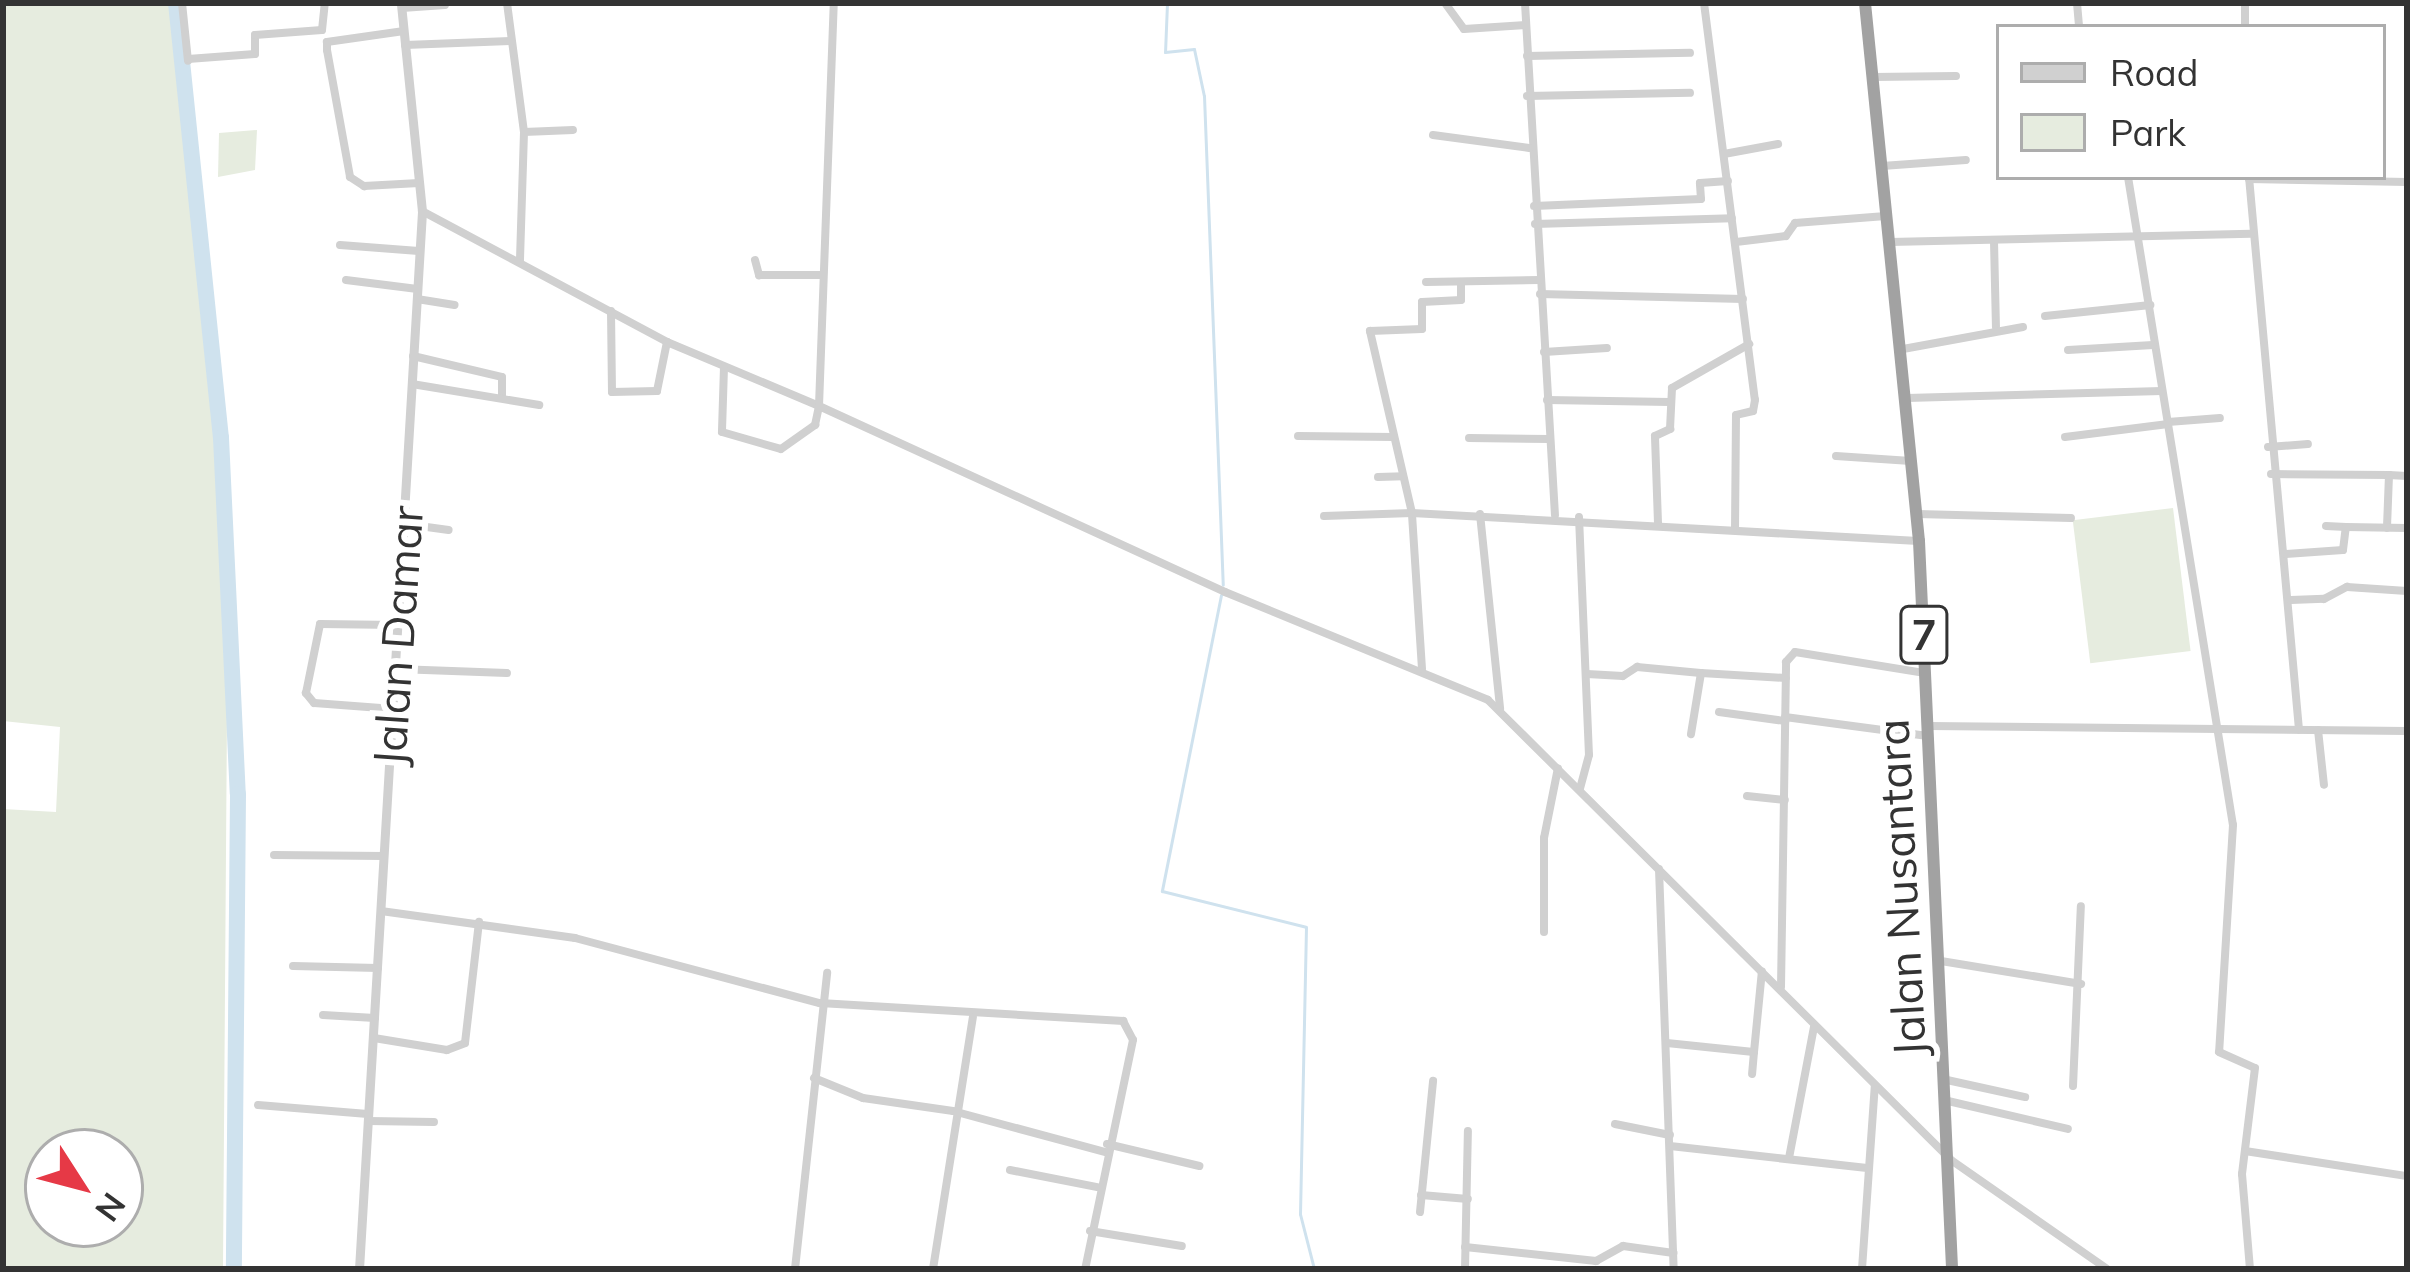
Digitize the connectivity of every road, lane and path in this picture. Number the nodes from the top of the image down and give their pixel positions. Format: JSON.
{"nodes":[{"id":1,"x":182,"y":3,"type":"edge"},
{"id":2,"x":325,"y":3,"type":"edge"},
{"id":3,"x":507,"y":3,"type":"edge"},
{"id":4,"x":834,"y":3,"type":"edge"},
{"id":5,"x":1445,"y":3,"type":"edge"},
{"id":6,"x":1526,"y":3,"type":"edge"},
{"id":7,"x":1703,"y":3,"type":"edge"},
{"id":8,"x":1865,"y":3,"type":"edge"},
{"id":9,"x":402,"y":5,"type":"edge"},
{"id":10,"x":445,"y":5,"type":"edge"},
{"id":11,"x":1526,"y":25,"type":"junction"},
{"id":12,"x":325,"y":27,"type":"junction"},
{"id":13,"x":404,"y":31,"type":"junction"},
{"id":14,"x":512,"y":40,"type":"junction"},
{"id":15,"x":327,"y":42,"type":"junction"},
{"id":16,"x":405,"y":45,"type":"junction"},
{"id":17,"x":1690,"y":53,"type":"dead end"},
{"id":18,"x":1527,"y":56,"type":"junction"},
{"id":19,"x":1956,"y":76,"type":"dead end"},
{"id":20,"x":1873,"y":77,"type":"junction"},
{"id":21,"x":1690,"y":92,"type":"dead end"},
{"id":22,"x":1527,"y":96,"type":"junction"},
{"id":23,"x":573,"y":130,"type":"dead end"},
{"id":24,"x":524,"y":132,"type":"junction"},
{"id":25,"x":1433,"y":135,"type":"dead end"},
{"id":26,"x":1778,"y":145,"type":"dead end"},
{"id":27,"x":1529,"y":148,"type":"junction"},
{"id":28,"x":1724,"y":154,"type":"junction"},
{"id":29,"x":1966,"y":160,"type":"dead end"},
{"id":30,"x":1882,"y":166,"type":"junction"},
{"id":31,"x":2129,"y":180,"type":"edge"},
{"id":32,"x":2249,"y":180,"type":"edge"},
{"id":33,"x":2328,"y":180,"type":"edge"},
{"id":34,"x":1728,"y":182,"type":"junction"},
{"id":35,"x":2407,"y":182,"type":"edge"},
{"id":36,"x":419,"y":183,"type":"junction"},
{"id":37,"x":1534,"y":206,"type":"junction"},
{"id":38,"x":422,"y":211,"type":"junction"},
{"id":39,"x":1887,"y":215,"type":"junction"},
{"id":40,"x":1732,"y":218,"type":"junction"},
{"id":41,"x":1535,"y":224,"type":"junction"},
{"id":42,"x":2252,"y":234,"type":"junction"},
{"id":43,"x":2143,"y":236,"type":"junction"},
{"id":44,"x":1994,"y":241,"type":"junction"},
{"id":45,"x":1736,"y":242,"type":"junction"},
{"id":46,"x":1890,"y":242,"type":"junction"},
{"id":47,"x":340,"y":245,"type":"dead end"},
{"id":48,"x":419,"y":251,"type":"junction"},
{"id":49,"x":755,"y":260,"type":"dead end"},
{"id":50,"x":520,"y":261,"type":"junction"},
{"id":51,"x":823,"y":275,"type":"junction"},
{"id":52,"x":346,"y":280,"type":"dead end"},
{"id":53,"x":1540,"y":280,"type":"junction"},
{"id":54,"x":1426,"y":282,"type":"dead end"},
{"id":55,"x":1461,"y":282,"type":"junction"},
{"id":56,"x":417,"y":294,"type":"junction"},
{"id":57,"x":1540,"y":294,"type":"junction"},
{"id":58,"x":1743,"y":298,"type":"junction"},
{"id":59,"x":455,"y":305,"type":"dead end"},
{"id":60,"x":2150,"y":305,"type":"junction"},
{"id":61,"x":611,"y":311,"type":"junction"},
{"id":62,"x":2044,"y":316,"type":"dead end"},
{"id":63,"x":1996,"y":327,"type":"junction"},
{"id":64,"x":2024,"y":327,"type":"dead end"},
{"id":65,"x":667,"y":342,"type":"junction"},
{"id":66,"x":1749,"y":344,"type":"junction"},
{"id":67,"x":2153,"y":345,"type":"junction"},
{"id":68,"x":1607,"y":348,"type":"dead end"},
{"id":69,"x":1903,"y":349,"type":"junction"},
{"id":70,"x":2068,"y":350,"type":"dead end"},
{"id":71,"x":1544,"y":352,"type":"junction"},
{"id":72,"x":413,"y":356,"type":"junction"},
{"id":73,"x":724,"y":367,"type":"junction"},
{"id":74,"x":412,"y":384,"type":"junction"},
{"id":75,"x":2162,"y":391,"type":"junction"},
{"id":76,"x":502,"y":398,"type":"junction"},
{"id":77,"x":1907,"y":398,"type":"junction"},
{"id":78,"x":1547,"y":400,"type":"junction"},
{"id":79,"x":1670,"y":403,"type":"junction"},
{"id":80,"x":539,"y":405,"type":"dead end"},
{"id":81,"x":819,"y":406,"type":"junction"},
{"id":82,"x":2220,"y":418,"type":"dead end"},
{"id":83,"x":2168,"y":423,"type":"junction"},
{"id":84,"x":1298,"y":436,"type":"dead end"},
{"id":85,"x":2066,"y":436,"type":"dead end"},
{"id":86,"x":1394,"y":437,"type":"junction"},
{"id":87,"x":1469,"y":437,"type":"dead end"},
{"id":88,"x":1550,"y":439,"type":"junction"},
{"id":89,"x":2308,"y":443,"type":"dead end"},
{"id":90,"x":2269,"y":447,"type":"junction"},
{"id":91,"x":1836,"y":456,"type":"dead end"},
{"id":92,"x":1912,"y":461,"type":"junction"},
{"id":93,"x":2271,"y":474,"type":"junction"},
{"id":94,"x":1403,"y":476,"type":"junction"},
{"id":95,"x":2389,"y":476,"type":"junction"},
{"id":96,"x":2407,"y":476,"type":"edge"},
{"id":97,"x":1378,"y":477,"type":"dead end"},
{"id":98,"x":1412,"y":514,"type":"junction"},
{"id":99,"x":1480,"y":514,"type":"junction"},
{"id":100,"x":1917,"y":514,"type":"junction"},
{"id":101,"x":1555,"y":515,"type":"junction"},
{"id":102,"x":1324,"y":516,"type":"dead end"},
{"id":103,"x":1579,"y":517,"type":"junction"},
{"id":104,"x":2071,"y":518,"type":"dead end"},
{"id":105,"x":406,"y":524,"type":"junction"},
{"id":106,"x":1658,"y":524,"type":"junction"},
{"id":107,"x":2326,"y":526,"type":"dead end"},
{"id":108,"x":2346,"y":527,"type":"junction"},
{"id":109,"x":2387,"y":528,"type":"junction"},
{"id":110,"x":2407,"y":528,"type":"edge"},
{"id":111,"x":449,"y":530,"type":"dead end"},
{"id":112,"x":1735,"y":530,"type":"junction"},
{"id":113,"x":1919,"y":542,"type":"junction"},
{"id":114,"x":2285,"y":554,"type":"junction"},
{"id":115,"x":2407,"y":591,"type":"edge"},
{"id":116,"x":2290,"y":599,"type":"junction"},
{"id":117,"x":400,"y":625,"type":"junction"},
{"id":118,"x":397,"y":669,"type":"junction"},
{"id":119,"x":1422,"y":669,"type":"junction"},
{"id":120,"x":507,"y":673,"type":"dead end"},
{"id":121,"x":1701,"y":673,"type":"junction"},
{"id":122,"x":1926,"y":673,"type":"junction"},
{"id":123,"x":1587,"y":674,"type":"junction"},
{"id":124,"x":1786,"y":678,"type":"junction"},
{"id":125,"x":394,"y":709,"type":"junction"},
{"id":126,"x":1500,"y":709,"type":"junction"},
{"id":127,"x":1719,"y":712,"type":"dead end"},
{"id":128,"x":1785,"y":719,"type":"junction"},
{"id":129,"x":2214,"y":729,"type":"junction"},
{"id":130,"x":2299,"y":730,"type":"junction"},
{"id":131,"x":2318,"y":730,"type":"junction"},
{"id":132,"x":1929,"y":731,"type":"junction"},
{"id":133,"x":2407,"y":731,"type":"edge"},
{"id":134,"x":1691,"y":734,"type":"dead end"},
{"id":135,"x":1558,"y":767,"type":"junction"},
{"id":136,"x":2324,"y":785,"type":"dead end"},
{"id":137,"x":1580,"y":789,"type":"junction"},
{"id":138,"x":1747,"y":796,"type":"dead end"},
{"id":139,"x":1785,"y":800,"type":"junction"},
{"id":140,"x":274,"y":855,"type":"dead end"},
{"id":141,"x":384,"y":856,"type":"junction"},
{"id":142,"x":1659,"y":866,"type":"junction"},
{"id":143,"x":2081,"y":906,"type":"dead end"},
{"id":144,"x":381,"y":911,"type":"junction"},
{"id":145,"x":479,"y":922,"type":"junction"},
{"id":146,"x":1544,"y":932,"type":"dead end"},
{"id":147,"x":1941,"y":961,"type":"junction"},
{"id":148,"x":293,"y":966,"type":"dead end"},
{"id":149,"x":378,"y":968,"type":"junction"},
{"id":150,"x":1762,"y":971,"type":"junction"},
{"id":151,"x":827,"y":974,"type":"dead end"},
{"id":152,"x":2081,"y":984,"type":"junction"},
{"id":153,"x":1780,"y":989,"type":"junction"},
{"id":154,"x":820,"y":1003,"type":"junction"},
{"id":155,"x":323,"y":1015,"type":"dead end"},
{"id":156,"x":973,"y":1017,"type":"junction"},
{"id":157,"x":375,"y":1018,"type":"junction"},
{"id":158,"x":1814,"y":1026,"type":"junction"},
{"id":159,"x":374,"y":1039,"type":"junction"},
{"id":160,"x":1667,"y":1043,"type":"junction"},
{"id":161,"x":1754,"y":1052,"type":"junction"},
{"id":162,"x":1752,"y":1074,"type":"dead end"},
{"id":163,"x":814,"y":1078,"type":"junction"},
{"id":164,"x":1947,"y":1080,"type":"junction"},
{"id":165,"x":1433,"y":1081,"type":"dead end"},
{"id":166,"x":1875,"y":1084,"type":"junction"},
{"id":167,"x":2073,"y":1086,"type":"dead end"},
{"id":168,"x":2025,"y":1097,"type":"dead end"},
{"id":169,"x":1948,"y":1101,"type":"junction"},
{"id":170,"x":258,"y":1105,"type":"dead end"},
{"id":171,"x":953,"y":1111,"type":"junction"},
{"id":172,"x":370,"y":1118,"type":"junction"},
{"id":173,"x":434,"y":1122,"type":"dead end"},
{"id":174,"x":1615,"y":1124,"type":"dead end"},
{"id":175,"x":2068,"y":1129,"type":"dead end"},
{"id":176,"x":1468,"y":1131,"type":"dead end"},
{"id":177,"x":1670,"y":1135,"type":"junction"},
{"id":178,"x":1670,"y":1146,"type":"junction"},
{"id":179,"x":1106,"y":1148,"type":"junction"},
{"id":180,"x":2245,"y":1151,"type":"junction"},
{"id":181,"x":1789,"y":1158,"type":"junction"},
{"id":182,"x":1951,"y":1160,"type":"junction"},
{"id":183,"x":1199,"y":1166,"type":"dead end"},
{"id":184,"x":1865,"y":1168,"type":"junction"},
{"id":185,"x":1010,"y":1170,"type":"dead end"},
{"id":186,"x":2407,"y":1175,"type":"edge"},
{"id":187,"x":1097,"y":1187,"type":"junction"},
{"id":188,"x":1421,"y":1195,"type":"junction"},
{"id":189,"x":1468,"y":1199,"type":"junction"},
{"id":190,"x":1420,"y":1213,"type":"dead end"},
{"id":191,"x":1090,"y":1232,"type":"junction"},
{"id":192,"x":1182,"y":1246,"type":"dead end"},
{"id":193,"x":1465,"y":1247,"type":"junction"},
{"id":194,"x":1674,"y":1253,"type":"junction"},
{"id":195,"x":359,"y":1269,"type":"edge"},
{"id":196,"x":795,"y":1269,"type":"edge"},
{"id":197,"x":933,"y":1269,"type":"edge"},
{"id":198,"x":1084,"y":1269,"type":"edge"},
{"id":199,"x":1465,"y":1269,"type":"edge"},
{"id":200,"x":1674,"y":1269,"type":"edge"},
{"id":201,"x":1862,"y":1269,"type":"edge"},
{"id":202,"x":1952,"y":1269,"type":"edge"},
{"id":203,"x":2108,"y":1269,"type":"edge"},
{"id":204,"x":2250,"y":1269,"type":"edge"}],
"edges":[{"from":1,"to":12,"type":"street"},
{"from":2,"to":12,"type":"street"},
{"from":3,"to":14,"type":"street"},
{"from":4,"to":51,"type":"street"},
{"from":5,"to":11,"type":"street"},
{"from":6,"to":11,"type":"street"},
{"from":7,"to":28,"type":"street"},
{"from":8,"to":20,"type":"highway","name":"Jalan Nusantara","number":"7"},
{"from":9,"to":10,"type":"street"},
{"from":9,"to":13,"type":"street","name":"Jalan Damar"},
{"from":11,"to":18,"type":"street"},
{"from":12,"to":15,"type":"street"},
{"from":13,"to":15,"type":"street"},
{"from":13,"to":16,"type":"street","name":"Jalan Damar"},
{"from":14,"to":16,"type":"street"},
{"from":14,"to":24,"type":"street"},
{"from":15,"to":36,"type":"street"},
{"from":16,"to":36,"type":"street","name":"Jalan Damar"},
{"from":17,"to":18,"type":"street"},
{"from":18,"to":22,"type":"street"},
{"from":19,"to":20,"type":"street"},
{"from":20,"to":30,"type":"highway","name":"Jalan Nusantara","number":"7"},
{"from":21,"to":22,"type":"street"},
{"from":22,"to":27,"type":"street"},
{"from":23,"to":24,"type":"street"},
{"from":24,"to":50,"type":"street"},
{"from":25,"to":27,"type":"street"},
{"from":26,"to":28,"type":"street"},
{"from":27,"to":37,"type":"street"},
{"from":28,"to":34,"type":"street"},
{"from":29,"to":30,"type":"street"},
{"from":30,"to":39,"type":"highway","name":"Jalan Nusantara","number":"7"},
{"from":31,"to":43,"type":"street"},
{"from":32,"to":42,"type":"street"},
{"from":33,"to":35,"type":"street"},
{"from":34,"to":37,"type":"street"},
{"from":34,"to":40,"type":"street"},
{"from":36,"to":38,"type":"street","name":"Jalan Damar"},
{"from":37,"to":41,"type":"street"},
{"from":38,"to":48,"type":"street","name":"Jalan Damar"},
{"from":38,"to":50,"type":"street"},
{"from":39,"to":45,"type":"street"},
{"from":39,"to":46,"type":"highway","name":"Jalan Nusantara","number":"7"},
{"from":40,"to":41,"type":"street"},
{"from":40,"to":45,"type":"street"},
{"from":41,"to":53,"type":"street"},
{"from":42,"to":43,"type":"street"},
{"from":42,"to":90,"type":"street"},
{"from":43,"to":44,"type":"street"},
{"from":43,"to":60,"type":"street"},
{"from":44,"to":46,"type":"street"},
{"from":44,"to":63,"type":"street"},
{"from":45,"to":58,"type":"street"},
{"from":46,"to":69,"type":"highway","name":"Jalan Nusantara","number":"7"},
{"from":47,"to":48,"type":"street"},
{"from":48,"to":56,"type":"street","name":"Jalan Damar"},
{"from":49,"to":51,"type":"street"},
{"from":50,"to":61,"type":"street"},
{"from":51,"to":81,"type":"street"},
{"from":52,"to":56,"type":"street"},
{"from":53,"to":55,"type":"street"},
{"from":53,"to":57,"type":"street"},
{"from":54,"to":55,"type":"street"},
{"from":55,"to":86,"type":"street"},
{"from":56,"to":59,"type":"street"},
{"from":56,"to":72,"type":"street","name":"Jalan Damar"},
{"from":57,"to":58,"type":"street"},
{"from":57,"to":71,"type":"street"},
{"from":58,"to":66,"type":"street"},
{"from":60,"to":62,"type":"street"},
{"from":60,"to":67,"type":"street"},
{"from":61,"to":65,"type":"street"},
{"from":61,"to":65,"type":"street"},
{"from":63,"to":64,"type":"street"},
{"from":63,"to":69,"type":"street"},
{"from":65,"to":73,"type":"street"},
{"from":66,"to":79,"type":"street"},
{"from":66,"to":112,"type":"street"},
{"from":67,"to":70,"type":"street"},
{"from":67,"to":75,"type":"street"},
{"from":68,"to":71,"type":"street"},
{"from":69,"to":77,"type":"highway","name":"Jalan Nusantara","number":"7"},
{"from":71,"to":78,"type":"street"},
{"from":72,"to":74,"type":"street","name":"Jalan Damar"},
{"from":72,"to":76,"type":"street"},
{"from":73,"to":81,"type":"street"},
{"from":73,"to":81,"type":"street"},
{"from":74,"to":76,"type":"street"},
{"from":74,"to":105,"type":"street","name":"Jalan Damar"},
{"from":75,"to":77,"type":"street"},
{"from":75,"to":83,"type":"street"},
{"from":76,"to":80,"type":"street"},
{"from":77,"to":92,"type":"highway","name":"Jalan Nusantara","number":"7"},
{"from":78,"to":79,"type":"street"},
{"from":78,"to":88,"type":"street"},
{"from":79,"to":106,"type":"street"},
{"from":81,"to":119,"type":"street"},
{"from":82,"to":83,"type":"street"},
{"from":83,"to":85,"type":"street"},
{"from":83,"to":129,"type":"street"},
{"from":84,"to":86,"type":"street"},
{"from":86,"to":94,"type":"street"},
{"from":87,"to":88,"type":"street"},
{"from":88,"to":101,"type":"street"},
{"from":89,"to":90,"type":"street"},
{"from":90,"to":93,"type":"street"},
{"from":91,"to":92,"type":"street"},
{"from":92,"to":100,"type":"highway","name":"Jalan Nusantara","number":"7"},
{"from":93,"to":95,"type":"street"},
{"from":93,"to":114,"type":"street"},
{"from":94,"to":97,"type":"street"},
{"from":94,"to":98,"type":"street"},
{"from":95,"to":96,"type":"street"},
{"from":95,"to":109,"type":"street"},
{"from":98,"to":99,"type":"street"},
{"from":98,"to":102,"type":"street"},
{"from":98,"to":119,"type":"street"},
{"from":99,"to":101,"type":"street"},
{"from":99,"to":126,"type":"street"},
{"from":100,"to":104,"type":"street"},
{"from":100,"to":113,"type":"highway","name":"Jalan Nusantara","number":"7"},
{"from":101,"to":103,"type":"street"},
{"from":103,"to":106,"type":"street"},
{"from":103,"to":123,"type":"street"},
{"from":105,"to":111,"type":"street"},
{"from":105,"to":117,"type":"street","name":"Jalan Damar"},
{"from":106,"to":112,"type":"street"},
{"from":107,"to":108,"type":"street"},
{"from":108,"to":109,"type":"street"},
{"from":108,"to":114,"type":"street"},
{"from":109,"to":110,"type":"street"},
{"from":112,"to":113,"type":"street"},
{"from":113,"to":122,"type":"highway","name":"Jalan Nusantara","number":"7"},
{"from":114,"to":116,"type":"street"},
{"from":115,"to":116,"type":"street"},
{"from":116,"to":130,"type":"street"},
{"from":117,"to":118,"type":"street","name":"Jalan Damar"},
{"from":117,"to":125,"type":"street"},
{"from":118,"to":120,"type":"street"},
{"from":118,"to":125,"type":"street","name":"Jalan Damar"},
{"from":119,"to":126,"type":"street"},
{"from":121,"to":123,"type":"street"},
{"from":121,"to":124,"type":"street"},
{"from":121,"to":134,"type":"street"},
{"from":122,"to":124,"type":"street"},
{"from":122,"to":132,"type":"highway","name":"Jalan Nusantara","number":"7"},
{"from":123,"to":137,"type":"street"},
{"from":124,"to":128,"type":"street"},
{"from":125,"to":141,"type":"street","name":"Jalan Damar"},
{"from":126,"to":135,"type":"street"},
{"from":127,"to":128,"type":"street"},
{"from":128,"to":132,"type":"street"},
{"from":128,"to":139,"type":"street"},
{"from":129,"to":130,"type":"street"},
{"from":129,"to":132,"type":"street"},
{"from":129,"to":180,"type":"street"},
{"from":130,"to":131,"type":"street"},
{"from":131,"to":133,"type":"street"},
{"from":131,"to":136,"type":"street"},
{"from":132,"to":147,"type":"highway","name":"Jalan Nusantara","number":"7"},
{"from":135,"to":137,"type":"street"},
{"from":135,"to":146,"type":"street"},
{"from":137,"to":142,"type":"street"},
{"from":138,"to":139,"type":"street"},
{"from":139,"to":153,"type":"street"},
{"from":140,"to":141,"type":"street"},
{"from":141,"to":144,"type":"street","name":"Jalan Damar"},
{"from":142,"to":150,"type":"street"},
{"from":142,"to":160,"type":"street"},
{"from":143,"to":152,"type":"street"},
{"from":144,"to":145,"type":"street"},
{"from":144,"to":149,"type":"street","name":"Jalan Damar"},
{"from":145,"to":154,"type":"street"},
{"from":145,"to":159,"type":"street"},
{"from":147,"to":152,"type":"street"},
{"from":147,"to":164,"type":"highway","name":"Jalan Nusantara","number":"7"},
{"from":148,"to":149,"type":"street"},
{"from":149,"to":157,"type":"street","name":"Jalan Damar"},
{"from":150,"to":153,"type":"street"},
{"from":150,"to":161,"type":"street"},
{"from":151,"to":154,"type":"street"},
{"from":152,"to":167,"type":"street"},
{"from":153,"to":158,"type":"street"},
{"from":154,"to":156,"type":"street"},
{"from":154,"to":163,"type":"street"},
{"from":155,"to":157,"type":"street"},
{"from":156,"to":171,"type":"street"},
{"from":156,"to":179,"type":"street"},
{"from":157,"to":159,"type":"street","name":"Jalan Damar"},
{"from":158,"to":166,"type":"street"},
{"from":158,"to":181,"type":"street"},
{"from":159,"to":172,"type":"street","name":"Jalan Damar"},
{"from":160,"to":161,"type":"street"},
{"from":160,"to":177,"type":"street"},
{"from":161,"to":162,"type":"street"},
{"from":163,"to":171,"type":"street"},
{"from":163,"to":196,"type":"street"},
{"from":164,"to":168,"type":"street"},
{"from":164,"to":169,"type":"highway","name":"Jalan Nusantara","number":"7"},
{"from":165,"to":188,"type":"street"},
{"from":166,"to":182,"type":"street"},
{"from":166,"to":184,"type":"street"},
{"from":169,"to":175,"type":"street"},
{"from":169,"to":182,"type":"highway","name":"Jalan Nusantara","number":"7"},
{"from":170,"to":172,"type":"street"},
{"from":171,"to":179,"type":"street"},
{"from":171,"to":197,"type":"street"},
{"from":172,"to":173,"type":"street"},
{"from":172,"to":195,"type":"street","name":"Jalan Damar"},
{"from":174,"to":177,"type":"street"},
{"from":176,"to":189,"type":"street"},
{"from":177,"to":178,"type":"street"},
{"from":178,"to":181,"type":"street"},
{"from":178,"to":194,"type":"street"},
{"from":179,"to":183,"type":"street"},
{"from":179,"to":187,"type":"street"},
{"from":180,"to":186,"type":"street"},
{"from":180,"to":204,"type":"street"},
{"from":181,"to":184,"type":"street"},
{"from":182,"to":202,"type":"highway","name":"Jalan Nusantara","number":"7"},
{"from":182,"to":203,"type":"street"},
{"from":184,"to":201,"type":"street"},
{"from":185,"to":187,"type":"street"},
{"from":187,"to":191,"type":"street"},
{"from":188,"to":189,"type":"street"},
{"from":188,"to":190,"type":"street"},
{"from":189,"to":193,"type":"street"},
{"from":191,"to":192,"type":"street"},
{"from":191,"to":198,"type":"street"},
{"from":193,"to":194,"type":"street"},
{"from":193,"to":199,"type":"street"},
{"from":194,"to":200,"type":"street"}]}
